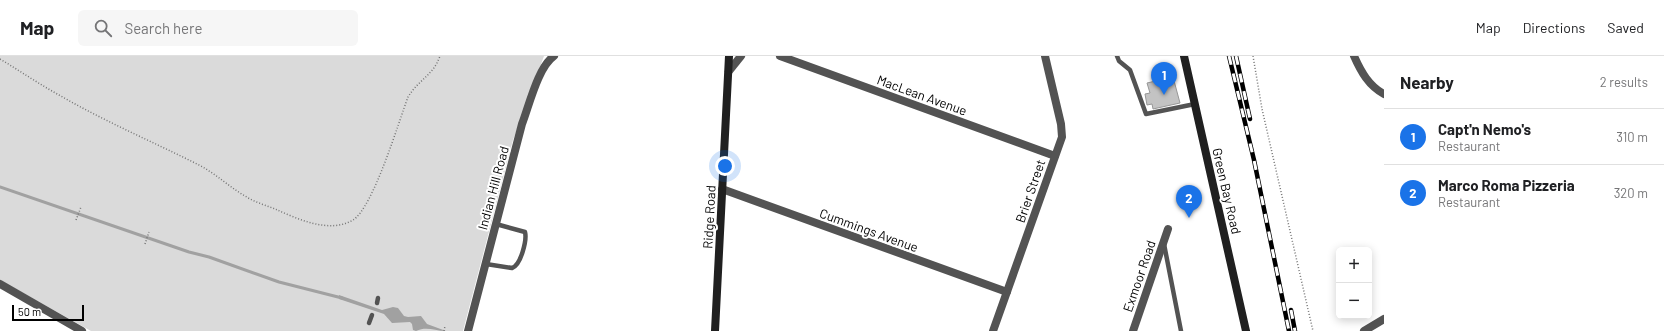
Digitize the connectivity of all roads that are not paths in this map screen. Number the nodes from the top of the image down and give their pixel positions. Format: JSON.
{"nodes":[{"id":1,"x":554,"y":56,"type":"edge"},
{"id":2,"x":730,"y":56,"type":"edge"},
{"id":3,"x":741,"y":56,"type":"edge"},
{"id":4,"x":780,"y":56,"type":"edge"},
{"id":5,"x":1045,"y":56,"type":"edge"},
{"id":6,"x":1117,"y":56,"type":"edge"},
{"id":7,"x":1184,"y":56,"type":"edge"},
{"id":8,"x":1354,"y":56,"type":"edge"},
{"id":9,"x":729,"y":71,"type":"junction"},
{"id":10,"x":1384,"y":94,"type":"edge"},
{"id":11,"x":1195,"y":104,"type":"junction"},
{"id":12,"x":1055,"y":156,"type":"junction"},
{"id":13,"x":722,"y":189,"type":"junction"},
{"id":14,"x":496,"y":224,"type":"junction"},
{"id":15,"x":1168,"y":229,"type":"dead end"},
{"id":16,"x":1164,"y":241,"type":"junction"},
{"id":17,"x":486,"y":264,"type":"junction"},
{"id":18,"x":0,"y":284,"type":"edge"},
{"id":19,"x":1007,"y":292,"type":"junction"},
{"id":20,"x":372,"y":315,"type":"dead end"},
{"id":21,"x":1384,"y":319,"type":"edge"},
{"id":22,"x":369,"y":324,"type":"dead end"},
{"id":23,"x":82,"y":331,"type":"edge"},
{"id":24,"x":468,"y":331,"type":"edge"},
{"id":25,"x":715,"y":331,"type":"edge"},
{"id":26,"x":993,"y":331,"type":"edge"},
{"id":27,"x":1132,"y":331,"type":"edge"},
{"id":28,"x":1181,"y":331,"type":"edge"},
{"id":29,"x":1246,"y":331,"type":"edge"},
{"id":30,"x":1364,"y":331,"type":"edge"}],
"edges":[{"from":1,"to":14,"type":"street","name":"Indian Hill Road"},
{"from":2,"to":9,"type":"main road","name":"Ridge Road"},
{"from":3,"to":9,"type":"street"},
{"from":4,"to":12,"type":"street","name":"MacLean Avenue"},
{"from":5,"to":12,"type":"street","name":"Brier Street"},
{"from":6,"to":11,"type":"lane"},
{"from":7,"to":11,"type":"main road","name":"Green Bay Road"},
{"from":8,"to":10,"type":"street"},
{"from":9,"to":13,"type":"main road","name":"Ridge Road"},
{"from":11,"to":29,"type":"main road","name":"Green Bay Road"},
{"from":12,"to":19,"type":"street","name":"Brier Street"},
{"from":13,"to":19,"type":"street","name":"Cummings Avenue"},
{"from":13,"to":25,"type":"main road","name":"Ridge Road"},
{"from":14,"to":17,"type":"street","name":"Indian Hill Road"},
{"from":14,"to":17,"type":"lane"},
{"from":15,"to":16,"type":"street","name":"Exmoor Road"},
{"from":16,"to":27,"type":"street","name":"Exmoor Road"},
{"from":16,"to":28,"type":"lane"},
{"from":17,"to":24,"type":"street","name":"Indian Hill Road"},
{"from":18,"to":23,"type":"street"},
{"from":19,"to":26,"type":"street","name":"Brier Street"},
{"from":20,"to":22,"type":"lane"},
{"from":21,"to":30,"type":"street"}]}
